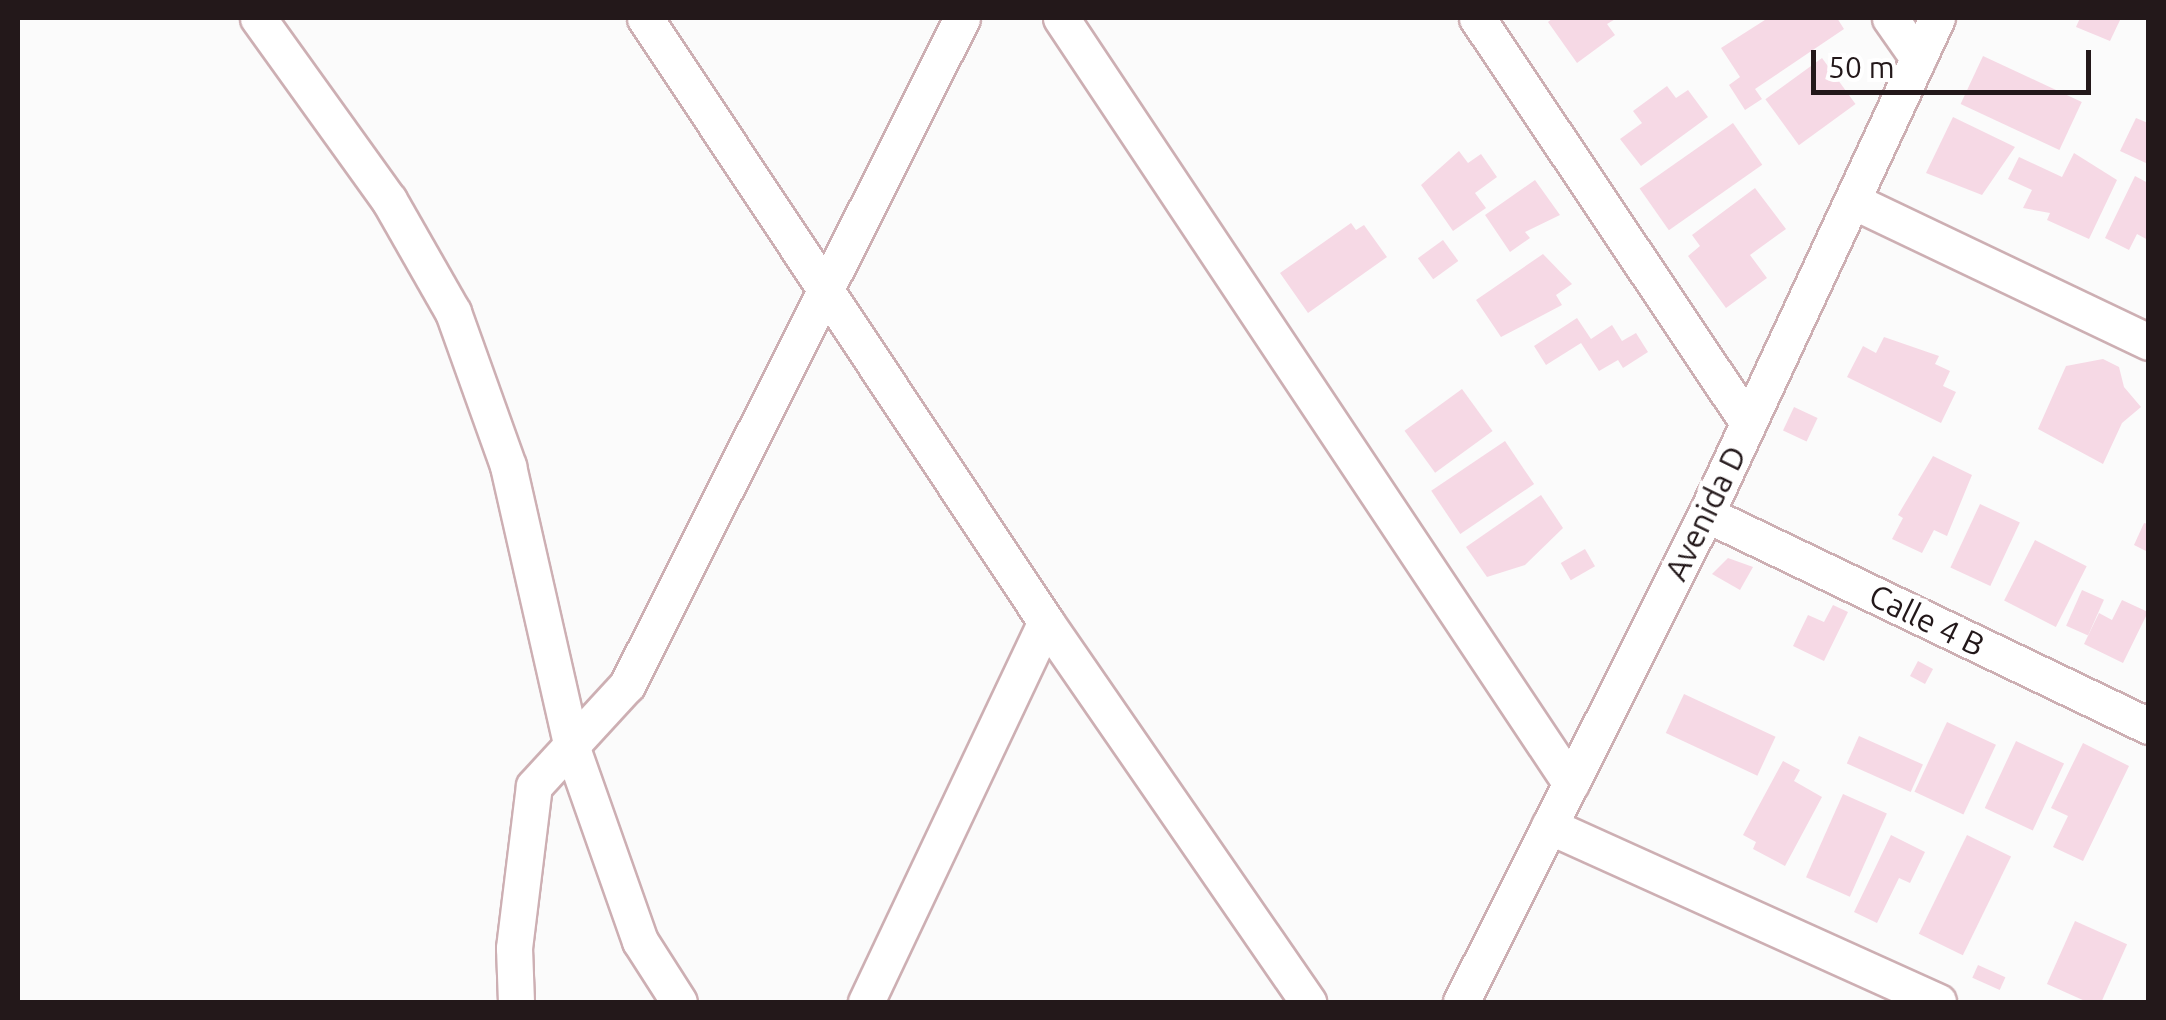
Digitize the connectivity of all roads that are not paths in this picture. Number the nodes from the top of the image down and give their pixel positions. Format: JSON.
{"nodes":[{"id":1,"x":258,"y":18,"type":"edge"},
{"id":2,"x":644,"y":18,"type":"edge"},
{"id":3,"x":962,"y":18,"type":"edge"},
{"id":4,"x":1061,"y":18,"type":"edge"},
{"id":5,"x":1477,"y":18,"type":"edge"},
{"id":6,"x":1890,"y":18,"type":"edge"},
{"id":7,"x":1937,"y":18,"type":"edge"},
{"id":8,"x":1918,"y":58,"type":"junction"},
{"id":9,"x":1852,"y":202,"type":"junction"},
{"id":10,"x":825,"y":286,"type":"junction"},
{"id":11,"x":2148,"y":342,"type":"edge"},
{"id":12,"x":1748,"y":422,"type":"junction"},
{"id":13,"x":1706,"y":514,"type":"junction"},
{"id":14,"x":1046,"y":622,"type":"junction"},
{"id":15,"x":2148,"y":726,"type":"edge"},
{"id":16,"x":572,"y":748,"type":"junction"},
{"id":17,"x":1570,"y":784,"type":"junction"},
{"id":18,"x":1549,"y":826,"type":"junction"},
{"id":19,"x":516,"y":1002,"type":"edge"},
{"id":20,"x":680,"y":1002,"type":"edge"},
{"id":21,"x":866,"y":1002,"type":"edge"},
{"id":22,"x":1308,"y":1002,"type":"edge"},
{"id":23,"x":1461,"y":1002,"type":"edge"},
{"id":24,"x":1938,"y":1002,"type":"edge"}],
"edges":[{"from":1,"to":16,"type":"street"},
{"from":2,"to":10,"type":"street"},
{"from":3,"to":10,"type":"street"},
{"from":4,"to":17,"type":"street"},
{"from":5,"to":12,"type":"street"},
{"from":6,"to":8,"type":"street"},
{"from":7,"to":8,"type":"street","name":"Avenida D"},
{"from":8,"to":9,"type":"street","name":"Avenida D"},
{"from":9,"to":11,"type":"street"},
{"from":9,"to":12,"type":"street","name":"Avenida D"},
{"from":10,"to":14,"type":"street"},
{"from":10,"to":16,"type":"street"},
{"from":12,"to":13,"type":"street","name":"Avenida D"},
{"from":13,"to":15,"type":"street","name":"Calle 4 B"},
{"from":13,"to":17,"type":"street","name":"Avenida D"},
{"from":14,"to":21,"type":"street"},
{"from":14,"to":22,"type":"street"},
{"from":16,"to":19,"type":"street"},
{"from":16,"to":20,"type":"street"},
{"from":17,"to":18,"type":"street","name":"Avenida D"},
{"from":18,"to":23,"type":"street","name":"Avenida D"},
{"from":18,"to":24,"type":"street"}]}
